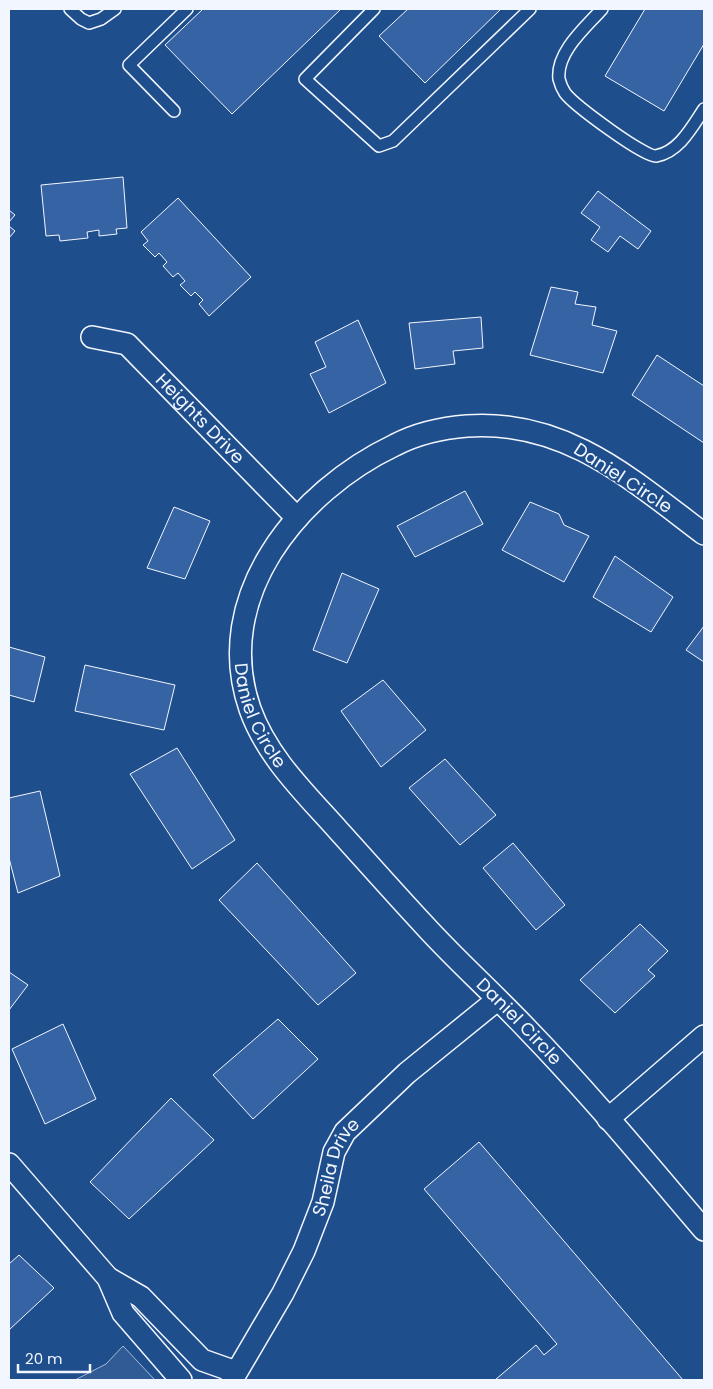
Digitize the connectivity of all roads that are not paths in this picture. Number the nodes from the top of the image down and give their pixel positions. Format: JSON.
{"nodes":[{"id":1,"x":70,"y":9,"type":"edge"},
{"id":2,"x":115,"y":9,"type":"edge"},
{"id":3,"x":187,"y":9,"type":"edge"},
{"id":4,"x":374,"y":9,"type":"edge"},
{"id":5,"x":530,"y":9,"type":"edge"},
{"id":6,"x":602,"y":9,"type":"edge"},
{"id":7,"x":704,"y":109,"type":"edge"},
{"id":8,"x":174,"y":111,"type":"dead end"},
{"id":9,"x":92,"y":337,"type":"dead end"},
{"id":10,"x":298,"y":518,"type":"junction"},
{"id":11,"x":704,"y":534,"type":"edge"},
{"id":12,"x":497,"y":1000,"type":"junction"},
{"id":13,"x":704,"y":1036,"type":"edge"},
{"id":14,"x":608,"y":1120,"type":"junction"},
{"id":15,"x":9,"y":1164,"type":"edge"},
{"id":16,"x":704,"y":1230,"type":"edge"},
{"id":17,"x":108,"y":1278,"type":"junction"},
{"id":18,"x":234,"y":1376,"type":"edge"},
{"id":19,"x":181,"y":1380,"type":"edge"}],
"edges":[{"from":1,"to":2,"type":"lane"},
{"from":3,"to":8,"type":"lane"},
{"from":4,"to":5,"type":"lane"},
{"from":6,"to":7,"type":"lane"},
{"from":9,"to":10,"type":"street","name":"Heights Drive"},
{"from":10,"to":11,"type":"street","name":"Daniel Circle"},
{"from":10,"to":12,"type":"street","name":"Daniel Circle"},
{"from":12,"to":14,"type":"street","name":"Daniel Circle"},
{"from":12,"to":18,"type":"street","name":"Sheila Drive"},
{"from":13,"to":14,"type":"street"},
{"from":14,"to":16,"type":"street","name":"Daniel Circle"},
{"from":15,"to":17,"type":"street"},
{"from":17,"to":18,"type":"street"},
{"from":17,"to":19,"type":"street"}]}
